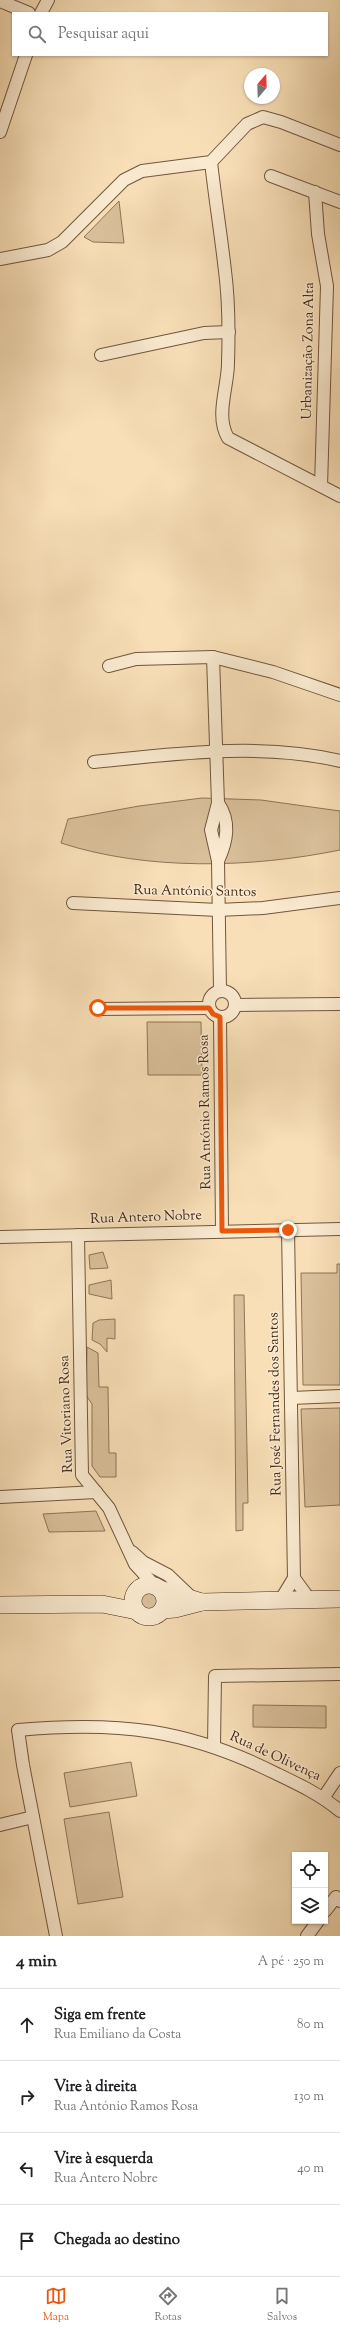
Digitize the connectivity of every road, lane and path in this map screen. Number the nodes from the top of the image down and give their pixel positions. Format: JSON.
{"nodes":[{"id":1,"x":48,"y":0,"type":"edge"},
{"id":2,"x":0,"y":1,"type":"edge"},
{"id":3,"x":27,"y":12,"type":"edge"},
{"id":4,"x":42,"y":12,"type":"edge"},
{"id":5,"x":26,"y":56,"type":"edge"},
{"id":6,"x":0,"y":132,"type":"edge"},
{"id":7,"x":340,"y":145,"type":"edge"},
{"id":8,"x":211,"y":162,"type":"junction"},
{"id":9,"x":271,"y":176,"type":"dead end"},
{"id":10,"x":315,"y":192,"type":"junction"},
{"id":11,"x":340,"y":202,"type":"edge"},
{"id":12,"x":0,"y":259,"type":"edge"},
{"id":13,"x":229,"y":332,"type":"junction"},
{"id":14,"x":101,"y":355,"type":"dead end"},
{"id":15,"x":321,"y":486,"type":"junction"},
{"id":16,"x":340,"y":496,"type":"edge"},
{"id":17,"x":213,"y":657,"type":"junction"},
{"id":18,"x":109,"y":666,"type":"dead end"},
{"id":19,"x":340,"y":695,"type":"edge"},
{"id":20,"x":218,"y":752,"type":"junction"},
{"id":21,"x":340,"y":761,"type":"edge"},
{"id":22,"x":94,"y":762,"type":"dead end"},
{"id":23,"x":340,"y":898,"type":"edge"},
{"id":24,"x":72,"y":902,"type":"dead end"},
{"id":25,"x":218,"y":910,"type":"junction"},
{"id":26,"x":220,"y":991,"type":"junction"},
{"id":27,"x":340,"y":1004,"type":"edge"},
{"id":28,"x":235,"y":1005,"type":"junction"},
{"id":29,"x":98,"y":1008,"type":"dead end"},
{"id":30,"x":209,"y":1008,"type":"junction"},
{"id":31,"x":220,"y":1017,"type":"junction"},
{"id":32,"x":340,"y":1229,"type":"edge"},
{"id":33,"x":288,"y":1230,"type":"junction"},
{"id":34,"x":222,"y":1231,"type":"junction"},
{"id":35,"x":78,"y":1235,"type":"junction"},
{"id":36,"x":0,"y":1237,"type":"edge"},
{"id":37,"x":340,"y":1396,"type":"edge"},
{"id":38,"x":291,"y":1398,"type":"junction"},
{"id":39,"x":96,"y":1492,"type":"junction"},
{"id":40,"x":0,"y":1496,"type":"edge"},
{"id":41,"x":129,"y":1549,"type":"junction"},
{"id":42,"x":294,"y":1578,"type":"junction"},
{"id":43,"x":158,"y":1588,"type":"junction"},
{"id":44,"x":135,"y":1593,"type":"junction"},
{"id":45,"x":340,"y":1599,"type":"edge"},
{"id":46,"x":310,"y":1600,"type":"junction"},
{"id":47,"x":198,"y":1601,"type":"junction"},
{"id":48,"x":280,"y":1601,"type":"junction"},
{"id":49,"x":102,"y":1604,"type":"junction"},
{"id":50,"x":0,"y":1605,"type":"edge"},
{"id":51,"x":162,"y":1610,"type":"junction"},
{"id":52,"x":137,"y":1611,"type":"junction"},
{"id":53,"x":340,"y":1674,"type":"edge"},
{"id":54,"x":214,"y":1745,"type":"junction"},
{"id":55,"x":340,"y":1773,"type":"edge"},
{"id":56,"x":324,"y":1797,"type":"junction"},
{"id":57,"x":340,"y":1811,"type":"edge"},
{"id":58,"x":33,"y":1817,"type":"junction"},
{"id":59,"x":0,"y":1825,"type":"edge"},
{"id":60,"x":340,"y":1901,"type":"edge"},
{"id":61,"x":328,"y":1907,"type":"edge"},
{"id":62,"x":316,"y":1924,"type":"edge"},
{"id":63,"x":56,"y":1936,"type":"edge"},
{"id":64,"x":307,"y":1936,"type":"edge"}],
"edges":[{"from":1,"to":4,"type":"street"},
{"from":2,"to":3,"type":"street"},
{"from":5,"to":6,"type":"street"},
{"from":7,"to":8,"type":"street"},
{"from":8,"to":12,"type":"street"},
{"from":8,"to":13,"type":"street"},
{"from":9,"to":10,"type":"street"},
{"from":10,"to":11,"type":"street"},
{"from":10,"to":15,"type":"street","name":"Urbanização Zona Alta"},
{"from":13,"to":14,"type":"street"},
{"from":13,"to":15,"type":"street"},
{"from":15,"to":16,"type":"street"},
{"from":17,"to":18,"type":"street"},
{"from":17,"to":19,"type":"street"},
{"from":17,"to":20,"type":"street"},
{"from":20,"to":21,"type":"street"},
{"from":20,"to":22,"type":"street"},
{"from":20,"to":25,"type":"street"},
{"from":23,"to":25,"type":"street","name":"Rua António Santos"},
{"from":24,"to":25,"type":"street","name":"Rua António Santos"},
{"from":25,"to":26,"type":"street"},
{"from":26,"to":28,"type":"street"},
{"from":26,"to":30,"type":"street"},
{"from":27,"to":28,"type":"street"},
{"from":28,"to":31,"type":"street"},
{"from":29,"to":30,"type":"street"},
{"from":30,"to":31,"type":"street"},
{"from":31,"to":34,"type":"street","name":"Rua António Ramos Rosa"},
{"from":32,"to":33,"type":"street","name":"Rua Antero Nobre"},
{"from":33,"to":34,"type":"street","name":"Rua Antero Nobre"},
{"from":33,"to":38,"type":"street","name":"Rua José Fernandes dos Santos"},
{"from":34,"to":35,"type":"street","name":"Rua Antero Nobre"},
{"from":35,"to":36,"type":"street","name":"Rua Antero Nobre"},
{"from":35,"to":39,"type":"street","name":"Rua Vitoriano Rosa"},
{"from":37,"to":38,"type":"street"},
{"from":38,"to":42,"type":"street","name":"Rua José Fernandes dos Santos"},
{"from":39,"to":40,"type":"street","name":"Rua Vitoriano Rosa"},
{"from":39,"to":41,"type":"street"},
{"from":41,"to":43,"type":"street"},
{"from":41,"to":47,"type":"street"},
{"from":42,"to":46,"type":"street"},
{"from":42,"to":48,"type":"street"},
{"from":43,"to":44,"type":"main road"},
{"from":43,"to":47,"type":"main road"},
{"from":43,"to":51,"type":"main road"},
{"from":44,"to":49,"type":"main road"},
{"from":44,"to":52,"type":"main road"},
{"from":45,"to":46,"type":"main road"},
{"from":46,"to":48,"type":"main road"},
{"from":47,"to":48,"type":"main road"},
{"from":47,"to":51,"type":"main road"},
{"from":49,"to":50,"type":"main road"},
{"from":49,"to":52,"type":"main road"},
{"from":51,"to":52,"type":"main road"},
{"from":53,"to":54,"type":"street"},
{"from":54,"to":56,"type":"street","name":"Rua de Olivença"},
{"from":54,"to":58,"type":"street","name":"Rua de Olivença"},
{"from":55,"to":56,"type":"street"},
{"from":56,"to":57,"type":"street","name":"Rua de Olivença"},
{"from":58,"to":59,"type":"street"},
{"from":58,"to":63,"type":"street"},
{"from":60,"to":61,"type":"street"},
{"from":62,"to":64,"type":"street"}]}
